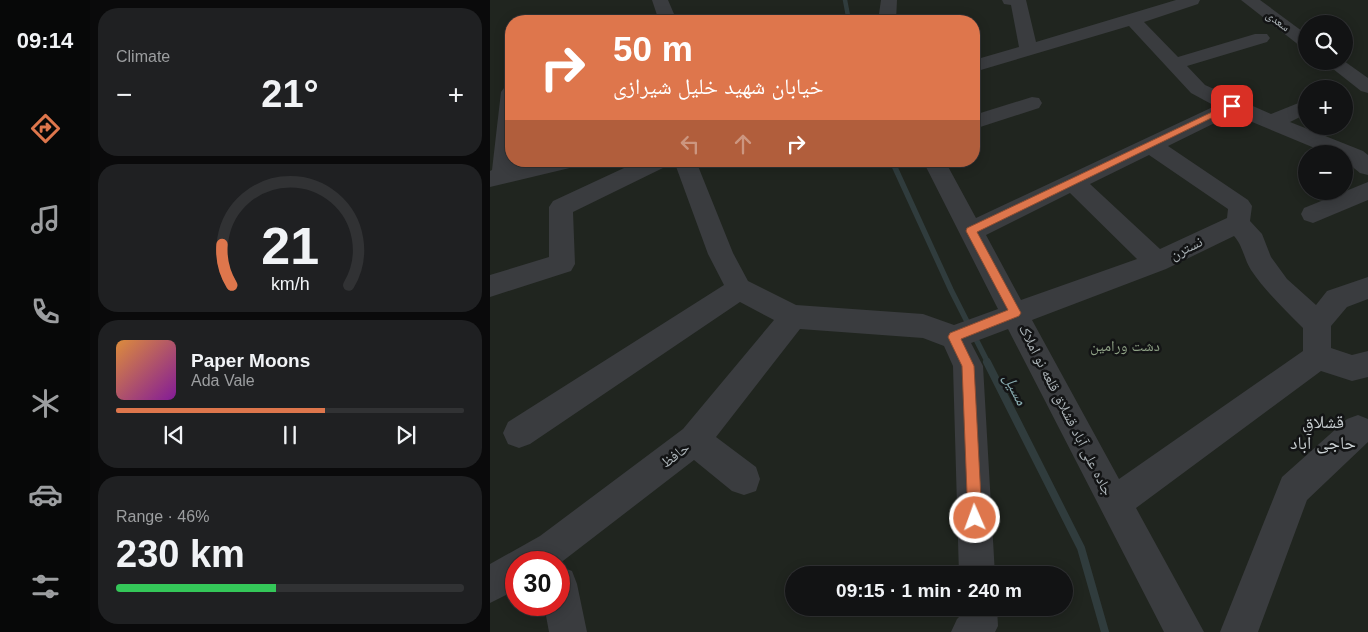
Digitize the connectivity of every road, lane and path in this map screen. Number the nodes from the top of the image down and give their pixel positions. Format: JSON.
{"nodes":[{"id":1,"x":660,"y":0,"type":"edge"},
{"id":2,"x":889,"y":0,"type":"edge"},
{"id":3,"x":1010,"y":0,"type":"edge"},
{"id":4,"x":1189,"y":0,"type":"edge"},
{"id":5,"x":1249,"y":0,"type":"edge"},
{"id":6,"x":666,"y":15,"type":"edge"},
{"id":7,"x":888,"y":15,"type":"edge"},
{"id":8,"x":1134,"y":21,"type":"junction"},
{"id":9,"x":1298,"y":36,"type":"edge"},
{"id":10,"x":1262,"y":38,"type":"dead end"},
{"id":11,"x":1028,"y":48,"type":"junction"},
{"id":12,"x":980,"y":64,"type":"edge"},
{"id":13,"x":1175,"y":64,"type":"junction"},
{"id":14,"x":1341,"y":70,"type":"edge"},
{"id":15,"x":1357,"y":86,"type":"edge"},
{"id":16,"x":505,"y":92,"type":"edge"},
{"id":17,"x":490,"y":94,"type":"edge"},
{"id":18,"x":1032,"y":103,"type":"dead end"},
{"id":19,"x":1232,"y":106,"type":"junction"},
{"id":20,"x":1298,"y":110,"type":"edge"},
{"id":21,"x":980,"y":120,"type":"edge"},
{"id":22,"x":1270,"y":122,"type":"junction"},
{"id":23,"x":505,"y":126,"type":"edge"},
{"id":24,"x":1151,"y":145,"type":"junction"},
{"id":25,"x":1364,"y":157,"type":"edge"},
{"id":26,"x":544,"y":167,"type":"edge"},
{"id":27,"x":646,"y":167,"type":"edge"},
{"id":28,"x":686,"y":167,"type":"edge"},
{"id":29,"x":937,"y":167,"type":"edge"},
{"id":30,"x":496,"y":178,"type":"edge"},
{"id":31,"x":1073,"y":182,"type":"junction"},
{"id":32,"x":1368,"y":190,"type":"edge"},
{"id":33,"x":1312,"y":214,"type":"dead end"},
{"id":34,"x":1238,"y":223,"type":"junction"},
{"id":35,"x":971,"y":231,"type":"junction"},
{"id":36,"x":1157,"y":262,"type":"junction"},
{"id":37,"x":490,"y":286,"type":"edge"},
{"id":38,"x":1368,"y":288,"type":"edge"},
{"id":39,"x":739,"y":289,"type":"junction"},
{"id":40,"x":793,"y":317,"type":"junction"},
{"id":41,"x":1005,"y":317,"type":"junction"},
{"id":42,"x":1317,"y":323,"type":"junction"},
{"id":43,"x":956,"y":336,"type":"junction"},
{"id":44,"x":1317,"y":357,"type":"junction"},
{"id":45,"x":1368,"y":364,"type":"edge"},
{"id":46,"x":1358,"y":430,"type":"dead end"},
{"id":47,"x":519,"y":433,"type":"dead end"},
{"id":48,"x":694,"y":440,"type":"junction"},
{"id":49,"x":744,"y":479,"type":"dead end"},
{"id":50,"x":1114,"y":503,"type":"junction"},
{"id":51,"x":554,"y":551,"type":"edge"},
{"id":52,"x":977,"y":566,"type":"edge"},
{"id":53,"x":505,"y":576,"type":"edge"},
{"id":54,"x":490,"y":585,"type":"edge"},
{"id":55,"x":565,"y":616,"type":"edge"},
{"id":56,"x":568,"y":632,"type":"edge"},
{"id":57,"x":1185,"y":632,"type":"edge"},
{"id":58,"x":1239,"y":632,"type":"edge"}],
"edges":[{"from":1,"to":6,"type":"street"},
{"from":2,"to":7,"type":"street"},
{"from":3,"to":11,"type":"street"},
{"from":4,"to":8,"type":"street"},
{"from":5,"to":9,"type":"street","name":"سعدی"},
{"from":8,"to":11,"type":"street"},
{"from":8,"to":13,"type":"street"},
{"from":10,"to":13,"type":"street"},
{"from":11,"to":12,"type":"street"},
{"from":13,"to":19,"type":"street"},
{"from":14,"to":15,"type":"street"},
{"from":16,"to":17,"type":"street"},
{"from":18,"to":21,"type":"street"},
{"from":19,"to":22,"type":"street"},
{"from":19,"to":24,"type":"street"},
{"from":20,"to":22,"type":"street"},
{"from":22,"to":25,"type":"street"},
{"from":23,"to":30,"type":"street"},
{"from":24,"to":31,"type":"street"},
{"from":24,"to":34,"type":"street"},
{"from":26,"to":30,"type":"street"},
{"from":27,"to":37,"type":"street"},
{"from":28,"to":39,"type":"street"},
{"from":29,"to":35,"type":"street","name":"جاده علی آباد قشلاق قلعه نو املاک"},
{"from":31,"to":35,"type":"street"},
{"from":31,"to":36,"type":"street"},
{"from":32,"to":33,"type":"street"},
{"from":34,"to":36,"type":"street","name":"نسترن"},
{"from":34,"to":42,"type":"street"},
{"from":35,"to":41,"type":"street","name":"جاده علی آباد قشلاق قلعه نو املاک"},
{"from":36,"to":41,"type":"street","name":"نسترن"},
{"from":38,"to":42,"type":"street"},
{"from":39,"to":40,"type":"street"},
{"from":39,"to":47,"type":"street"},
{"from":40,"to":43,"type":"street"},
{"from":40,"to":48,"type":"street","name":"حافظ"},
{"from":41,"to":43,"type":"street","name":"نسترن"},
{"from":41,"to":50,"type":"street","name":"جاده علی آباد قشلاق قلعه نو املاک"},
{"from":42,"to":44,"type":"street"},
{"from":43,"to":52,"type":"street"},
{"from":44,"to":45,"type":"street"},
{"from":44,"to":50,"type":"street"},
{"from":46,"to":58,"type":"street"},
{"from":48,"to":49,"type":"street"},
{"from":48,"to":51,"type":"street","name":"حافظ"},
{"from":50,"to":57,"type":"street","name":"جاده علی آباد قشلاق قلعه نو املاک"},
{"from":53,"to":54,"type":"street"},
{"from":55,"to":56,"type":"street"}]}
